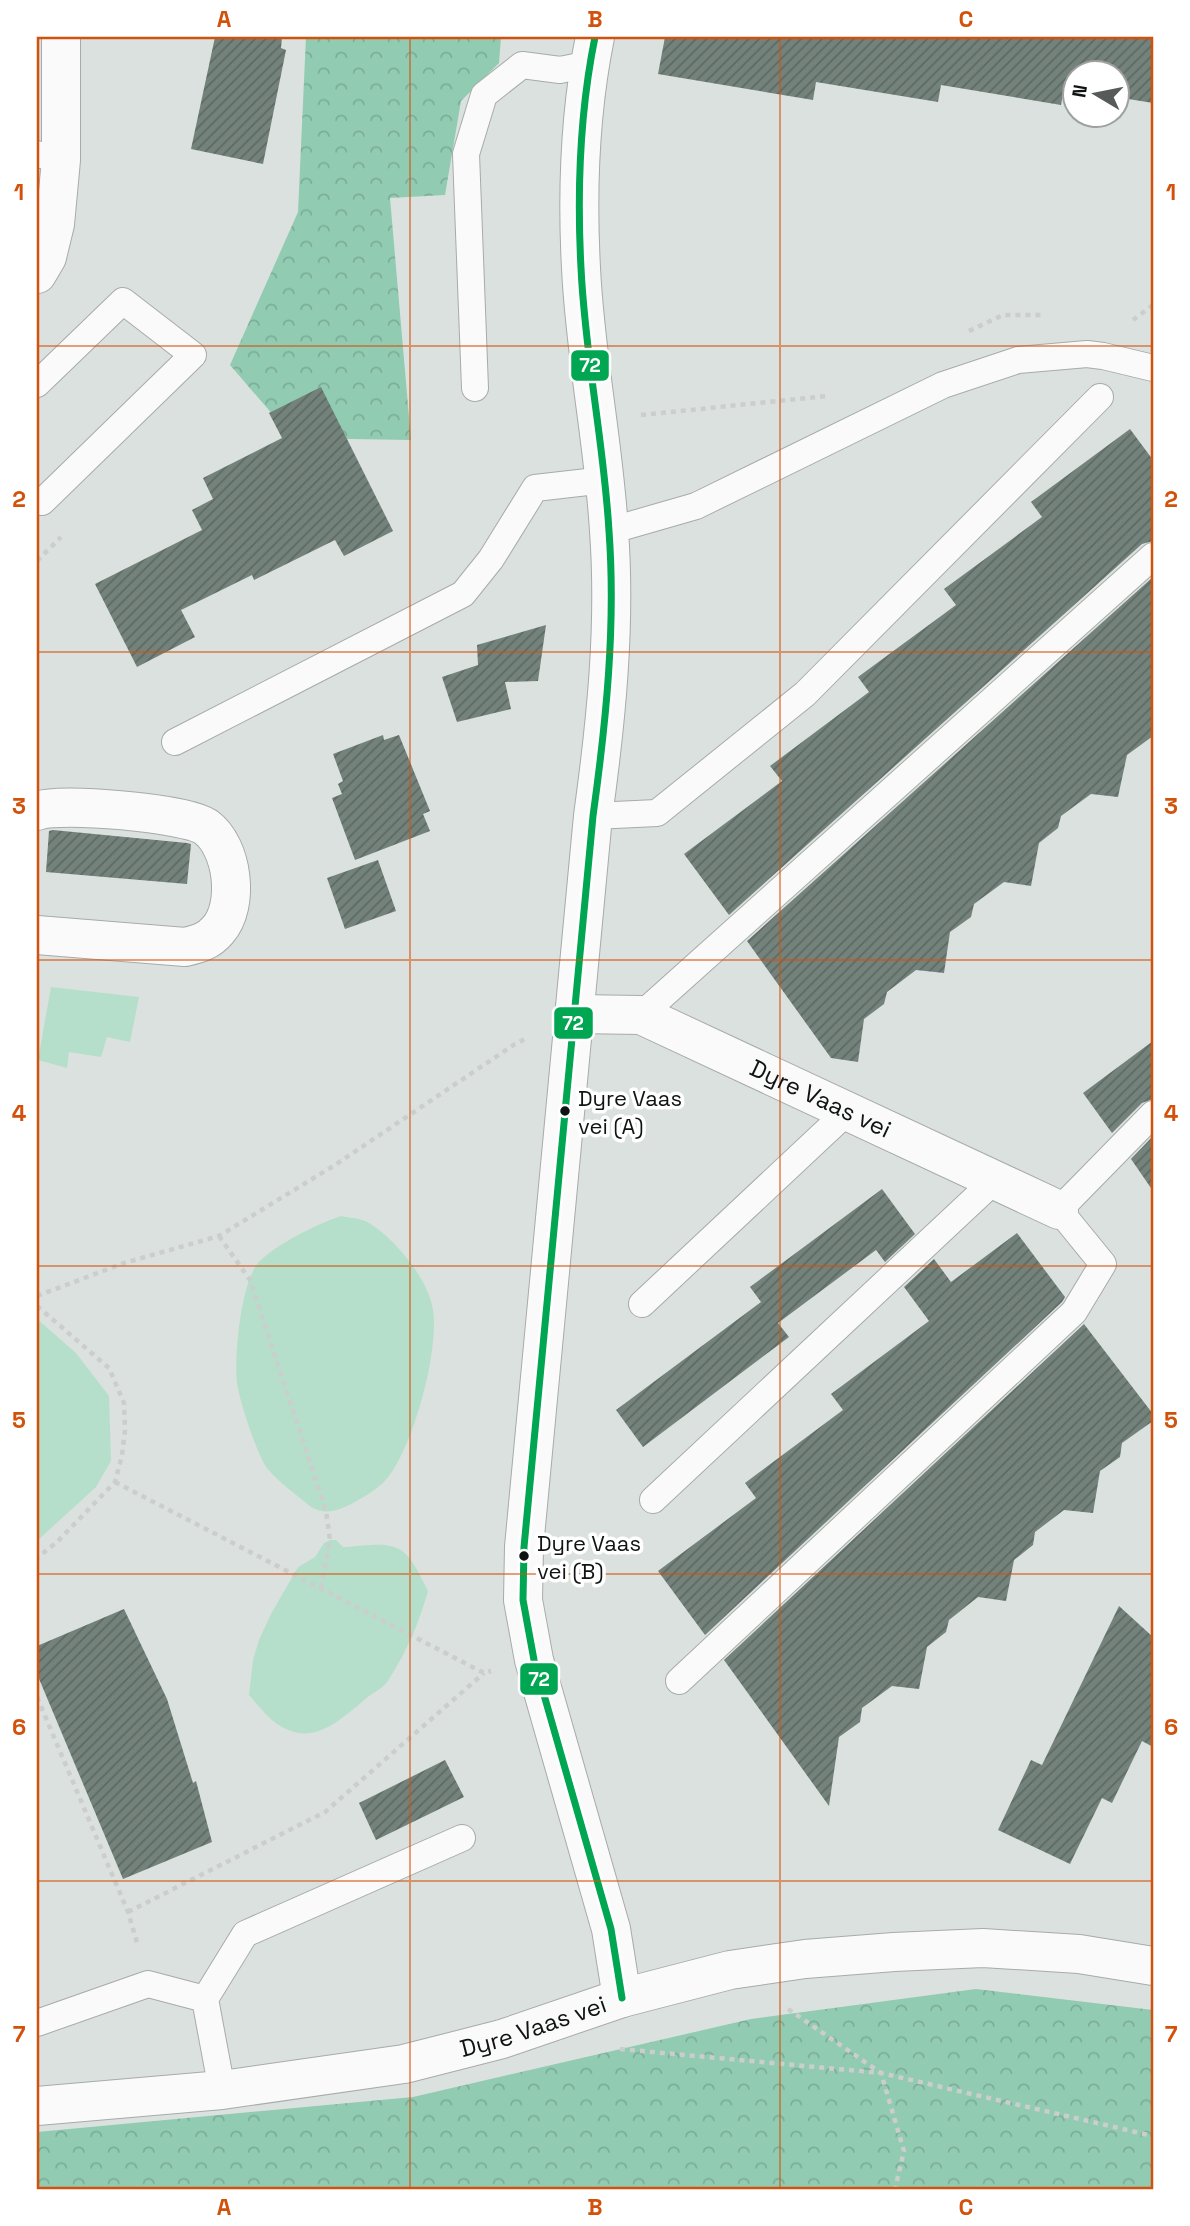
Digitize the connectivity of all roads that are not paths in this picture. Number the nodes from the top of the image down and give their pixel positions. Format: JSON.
{"nodes":[{"id":1,"x":61,"y":37,"type":"edge"},
{"id":2,"x":592,"y":50,"type":"edge"},
{"id":3,"x":49,"y":157,"type":"edge"},
{"id":4,"x":37,"y":274,"type":"edge"},
{"id":5,"x":1153,"y":368,"type":"edge"},
{"id":6,"x":37,"y":384,"type":"edge"},
{"id":7,"x":475,"y":388,"type":"dead end"},
{"id":8,"x":1100,"y":397,"type":"dead end"},
{"id":9,"x":605,"y":480,"type":"junction"},
{"id":10,"x":43,"y":502,"type":"dead end"},
{"id":11,"x":609,"y":531,"type":"junction"},
{"id":12,"x":1153,"y":556,"type":"edge"},
{"id":13,"x":175,"y":742,"type":"dead end"},
{"id":14,"x":37,"y":811,"type":"edge"},
{"id":15,"x":593,"y":816,"type":"junction"},
{"id":16,"x":37,"y":936,"type":"edge"},
{"id":17,"x":575,"y":1014,"type":"junction"},
{"id":18,"x":641,"y":1015,"type":"junction"},
{"id":19,"x":848,"y":1111,"type":"junction"},
{"id":20,"x":1153,"y":1114,"type":"edge"},
{"id":21,"x":995,"y":1180,"type":"junction"},
{"id":22,"x":1059,"y":1210,"type":"junction"},
{"id":23,"x":642,"y":1304,"type":"dead end"},
{"id":24,"x":653,"y":1500,"type":"dead end"},
{"id":25,"x":679,"y":1681,"type":"dead end"},
{"id":26,"x":463,"y":1838,"type":"dead end"},
{"id":27,"x":1153,"y":1966,"type":"edge"},
{"id":28,"x":622,"y":1998,"type":"junction"},
{"id":29,"x":205,"y":1999,"type":"junction"},
{"id":30,"x":37,"y":2023,"type":"edge"},
{"id":31,"x":222,"y":2090,"type":"junction"},
{"id":32,"x":37,"y":2106,"type":"edge"}],
"edges":[{"from":1,"to":3,"type":"street"},
{"from":2,"to":7,"type":"lane"},
{"from":2,"to":9,"type":"street"},
{"from":3,"to":4,"type":"street"},
{"from":5,"to":11,"type":"lane"},
{"from":6,"to":10,"type":"lane"},
{"from":8,"to":15,"type":"lane"},
{"from":9,"to":11,"type":"street"},
{"from":9,"to":13,"type":"lane"},
{"from":11,"to":15,"type":"street"},
{"from":12,"to":18,"type":"lane"},
{"from":14,"to":16,"type":"street"},
{"from":15,"to":17,"type":"street"},
{"from":17,"to":18,"type":"street","name":"Dyre Vaas vei"},
{"from":17,"to":28,"type":"street"},
{"from":18,"to":19,"type":"street","name":"Dyre Vaas vei"},
{"from":19,"to":21,"type":"street","name":"Dyre Vaas vei"},
{"from":19,"to":23,"type":"lane"},
{"from":20,"to":22,"type":"lane"},
{"from":21,"to":22,"type":"street","name":"Dyre Vaas vei"},
{"from":21,"to":24,"type":"lane"},
{"from":22,"to":25,"type":"lane"},
{"from":26,"to":29,"type":"lane"},
{"from":27,"to":28,"type":"street","name":"Dyre Vaas vei"},
{"from":28,"to":31,"type":"street","name":"Dyre Vaas vei"},
{"from":29,"to":30,"type":"lane"},
{"from":29,"to":31,"type":"lane"},
{"from":31,"to":32,"type":"street","name":"Dyre Vaas vei"}]}
